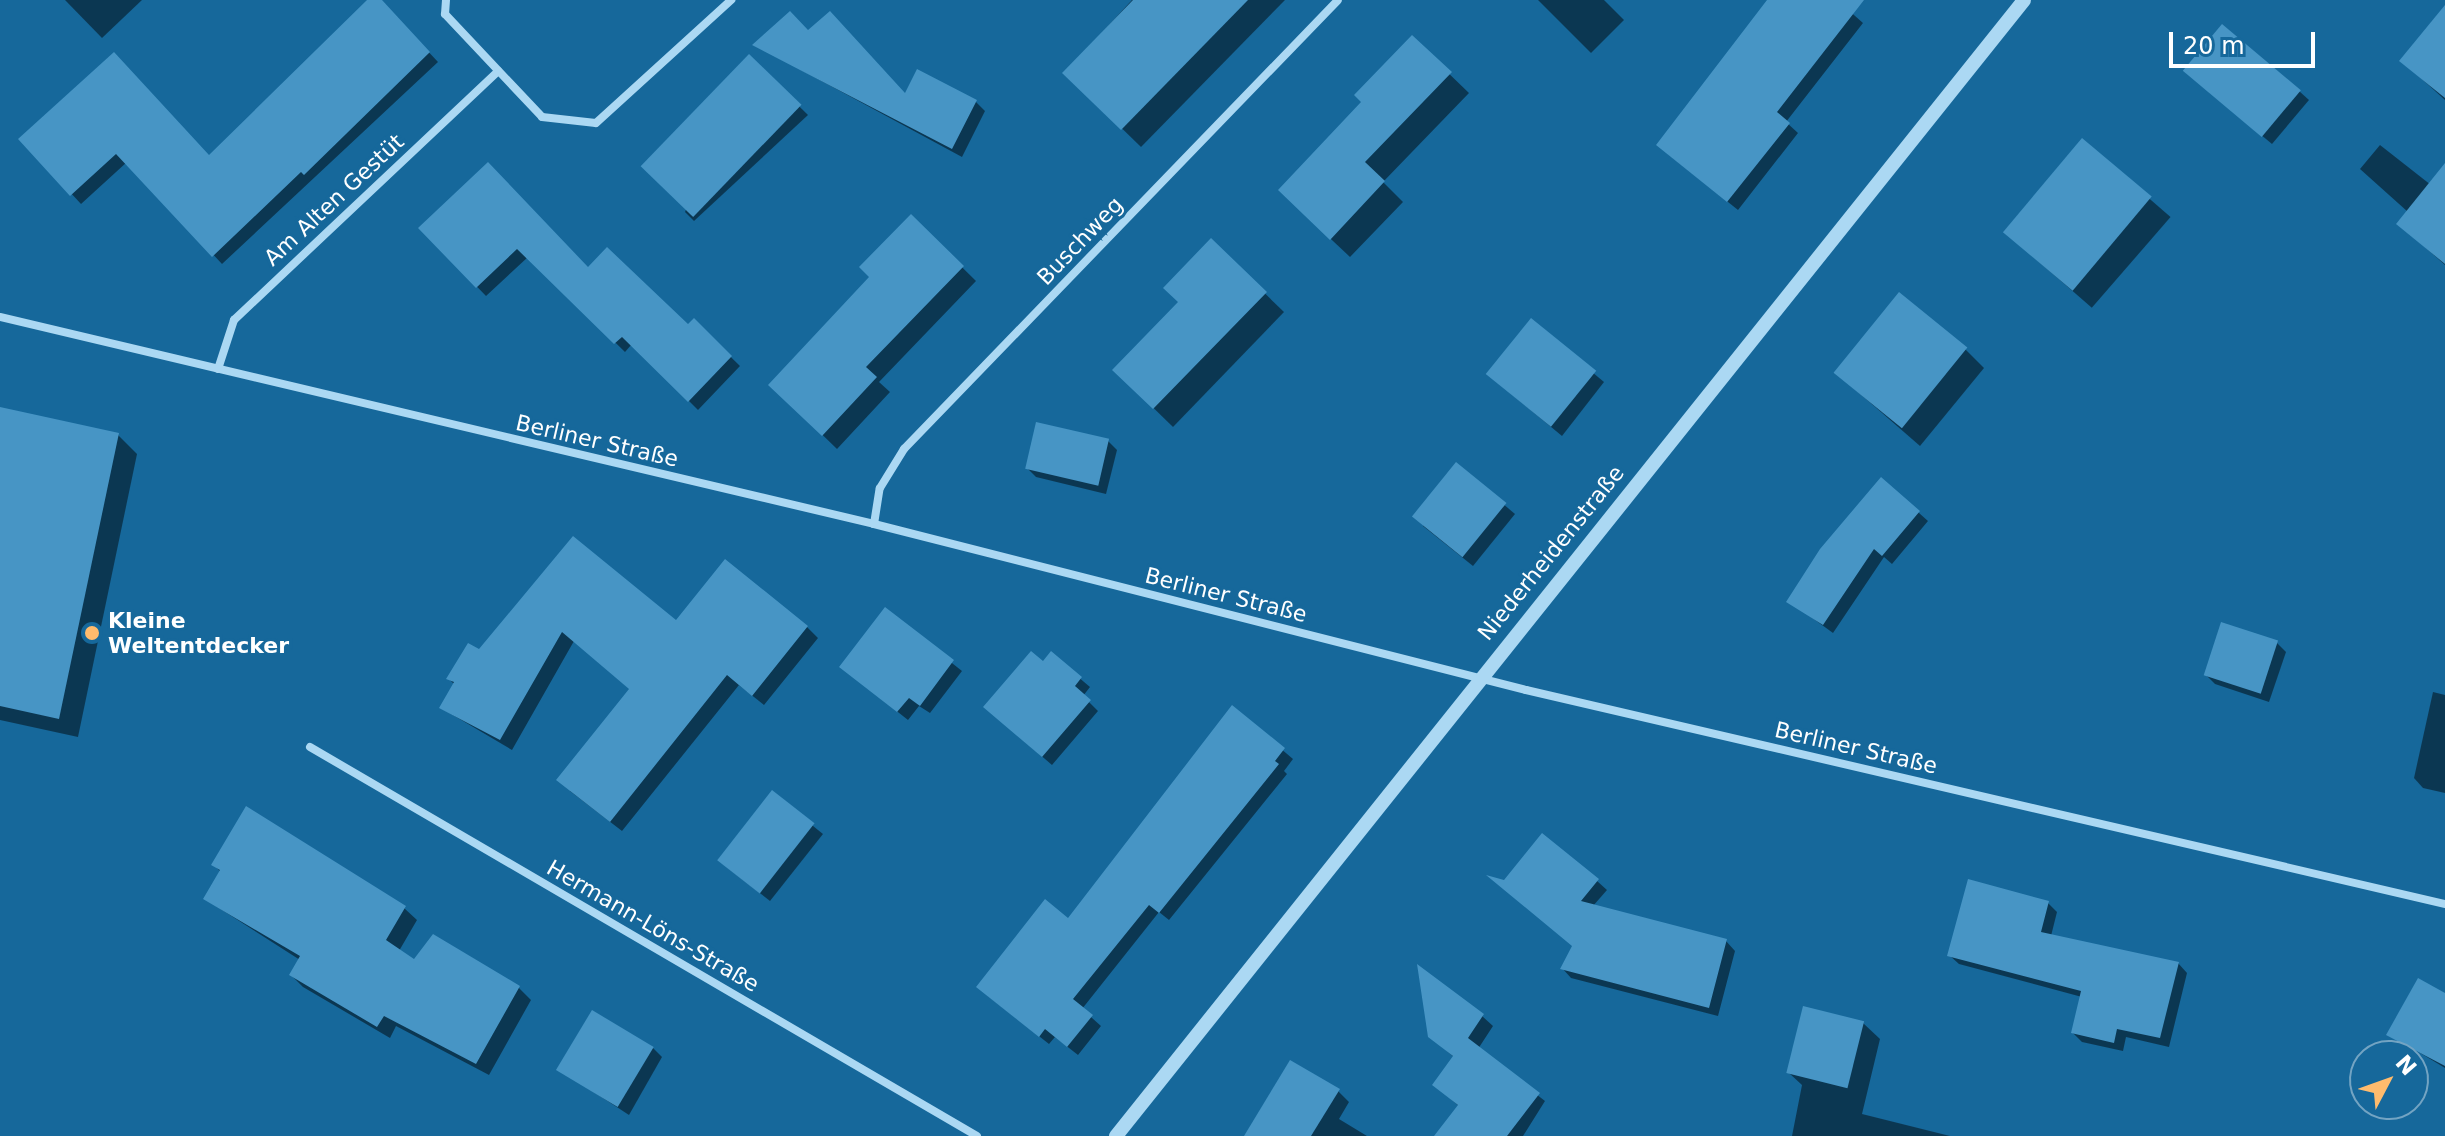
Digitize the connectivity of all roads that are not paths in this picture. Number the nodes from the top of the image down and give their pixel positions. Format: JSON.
{"nodes":[{"id":1,"x":446,"y":0,"type":"edge"},
{"id":2,"x":731,"y":0,"type":"edge"},
{"id":3,"x":1338,"y":0,"type":"edge"},
{"id":4,"x":2024,"y":0,"type":"edge"},
{"id":5,"x":498,"y":71,"type":"junction"},
{"id":6,"x":0,"y":317,"type":"edge"},
{"id":7,"x":218,"y":369,"type":"junction"},
{"id":8,"x":874,"y":524,"type":"junction"},
{"id":9,"x":1479,"y":678,"type":"junction"},
{"id":10,"x":310,"y":747,"type":"dead end"},
{"id":11,"x":2445,"y":904,"type":"edge"},
{"id":12,"x":977,"y":1136,"type":"edge"},
{"id":13,"x":1116,"y":1136,"type":"edge"}],
"edges":[{"from":1,"to":5,"type":"street"},
{"from":2,"to":5,"type":"street"},
{"from":3,"to":8,"type":"street","name":"Buschweg"},
{"from":4,"to":9,"type":"street","name":"Niederheidenstraße"},
{"from":5,"to":7,"type":"street","name":"Am Alten Gestüt"},
{"from":6,"to":7,"type":"street","name":"Berliner Straße"},
{"from":7,"to":8,"type":"street","name":"Berliner Straße"},
{"from":8,"to":9,"type":"street","name":"Berliner Straße"},
{"from":9,"to":11,"type":"street","name":"Berliner Straße"},
{"from":9,"to":13,"type":"street","name":"Niederheidenstraße"},
{"from":10,"to":12,"type":"street","name":"Hermann-Löns-Straße"}]}
